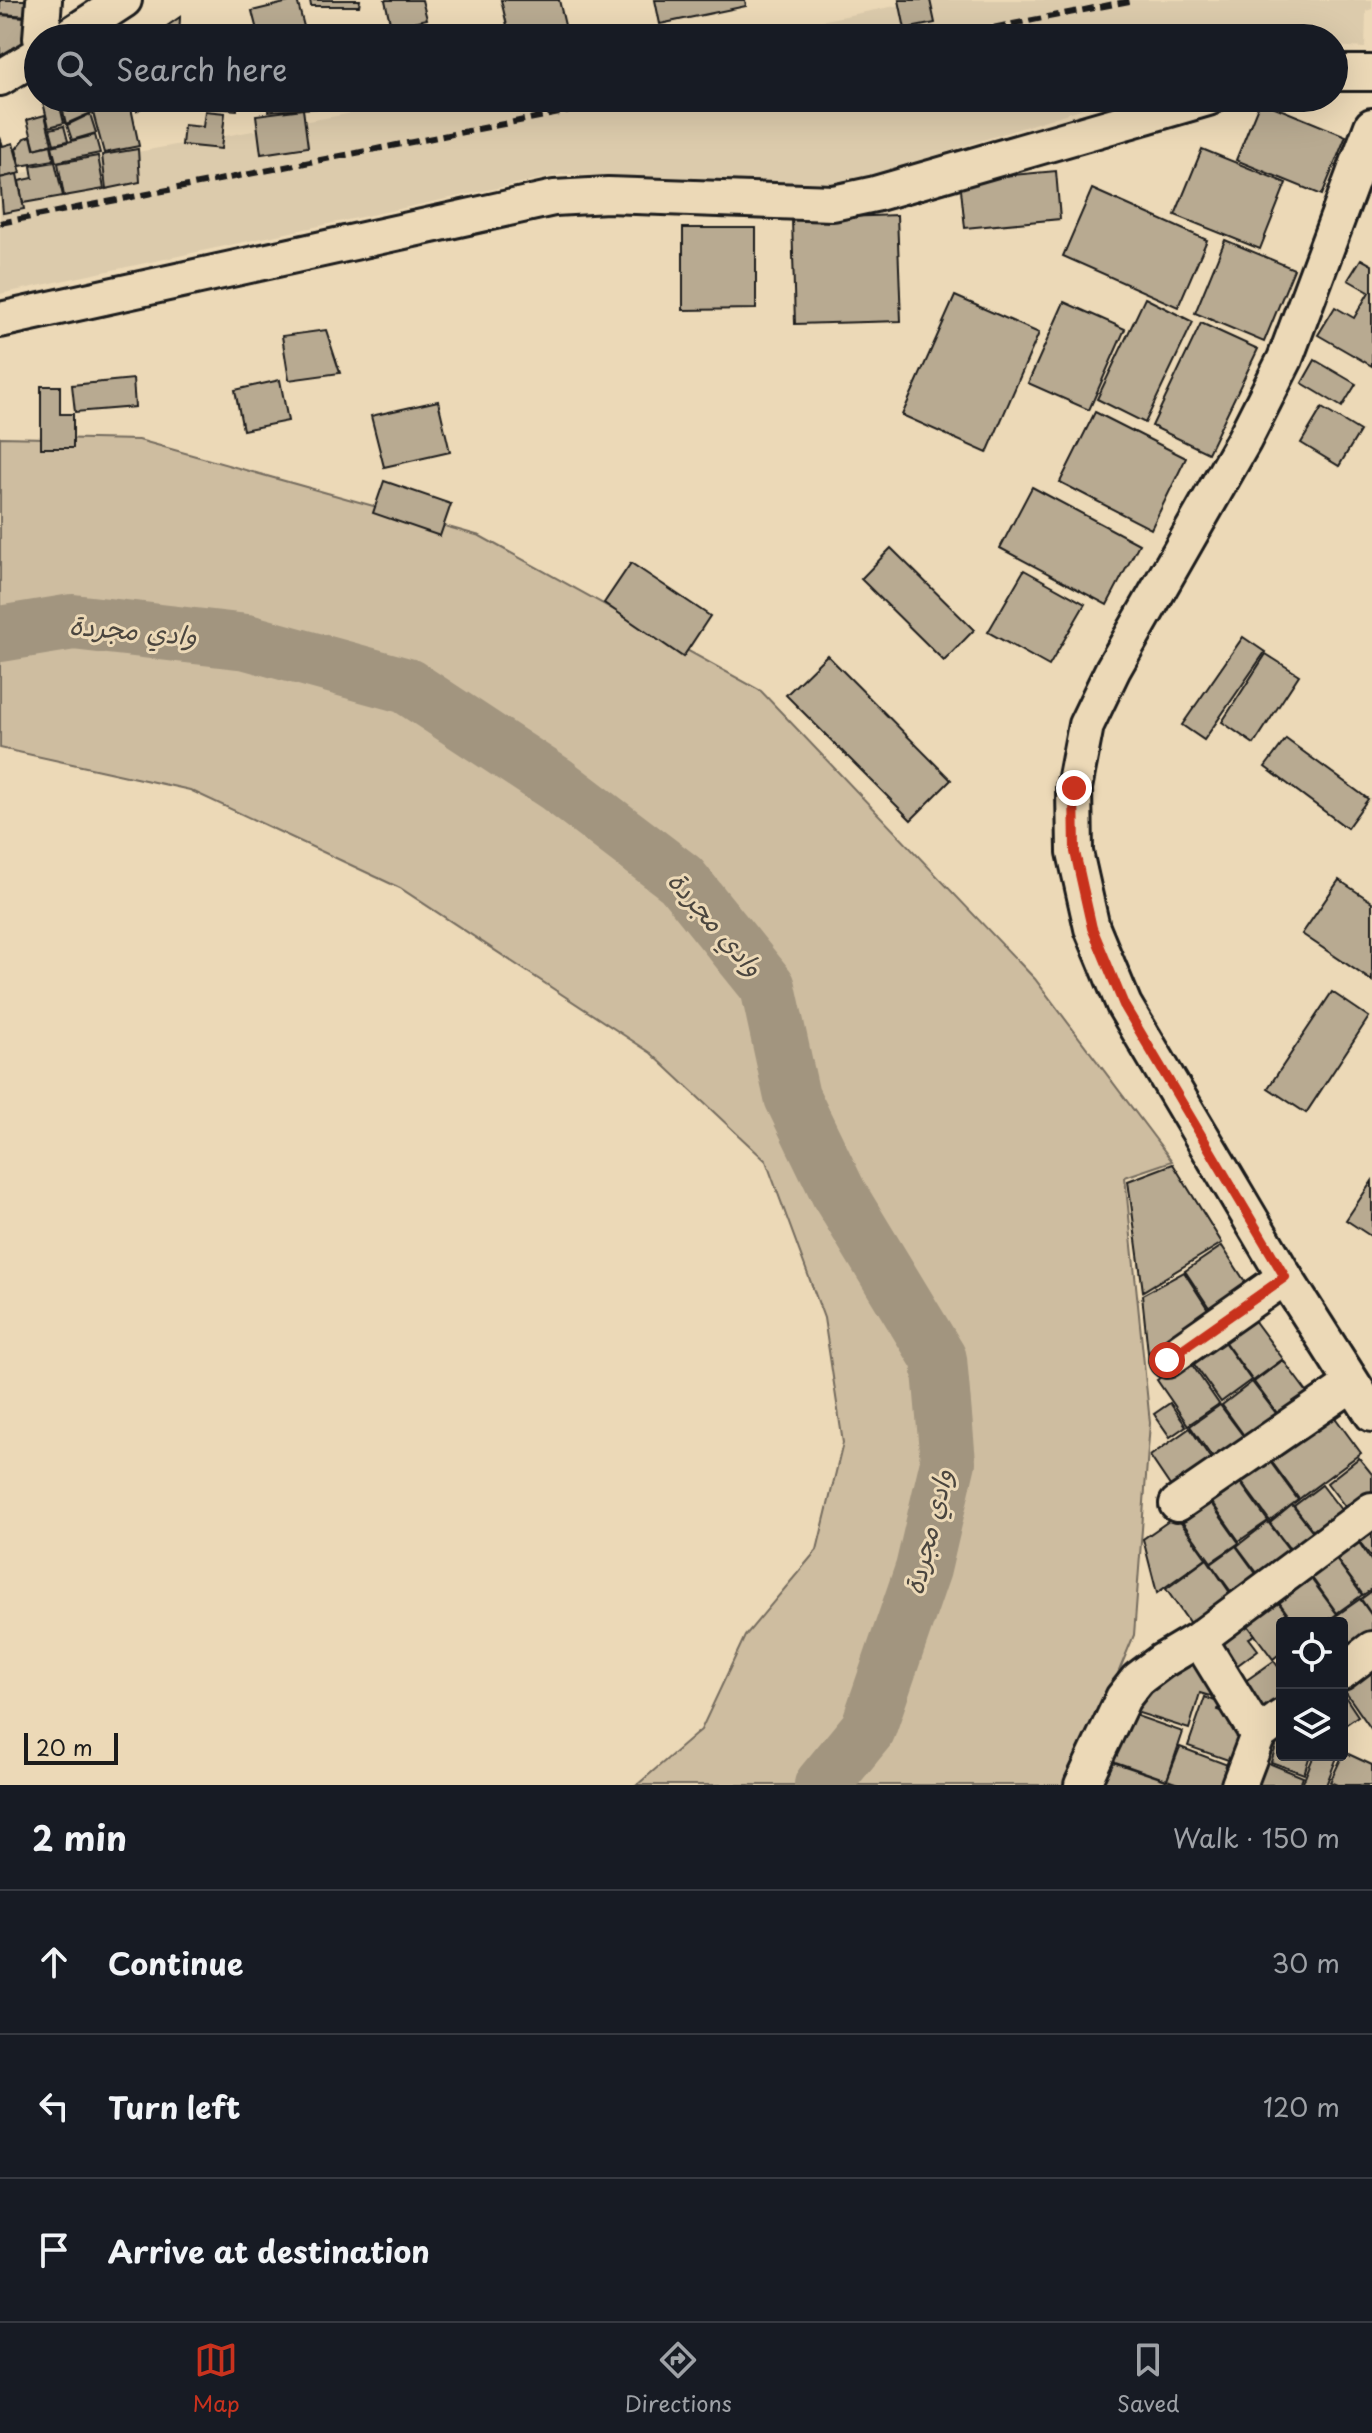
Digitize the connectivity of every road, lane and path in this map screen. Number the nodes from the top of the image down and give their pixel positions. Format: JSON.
{"nodes":[{"id":1,"x":44,"y":0,"type":"edge"},
{"id":2,"x":124,"y":0,"type":"edge"},
{"id":3,"x":42,"y":24,"type":"edge"},
{"id":4,"x":87,"y":24,"type":"edge"},
{"id":5,"x":24,"y":63,"type":"edge"},
{"id":6,"x":1348,"y":73,"type":"edge"},
{"id":7,"x":1372,"y":73,"type":"edge"},
{"id":8,"x":0,"y":78,"type":"edge"},
{"id":9,"x":1159,"y":112,"type":"edge"},
{"id":10,"x":1372,"y":126,"type":"edge"},
{"id":11,"x":0,"y":320,"type":"edge"},
{"id":12,"x":1285,"y":1277,"type":"junction"},
{"id":13,"x":1167,"y":1360,"type":"dead end"},
{"id":14,"x":1352,"y":1384,"type":"junction"},
{"id":15,"x":1372,"y":1414,"type":"edge"},
{"id":16,"x":1177,"y":1504,"type":"dead end"},
{"id":17,"x":1372,"y":1510,"type":"edge"},
{"id":18,"x":1199,"y":1639,"type":"junction"},
{"id":19,"x":1372,"y":1649,"type":"edge"},
{"id":20,"x":1348,"y":1667,"type":"edge"},
{"id":21,"x":1270,"y":1726,"type":"edge"},
{"id":22,"x":1082,"y":1785,"type":"edge"},
{"id":23,"x":1239,"y":1785,"type":"edge"}],
"edges":[{"from":1,"to":3,"type":"street"},
{"from":2,"to":4,"type":"street"},
{"from":5,"to":8,"type":"street"},
{"from":6,"to":7,"type":"street"},
{"from":9,"to":11,"type":"street"},
{"from":10,"to":12,"type":"street"},
{"from":12,"to":13,"type":"street"},
{"from":12,"to":14,"type":"street"},
{"from":14,"to":15,"type":"street"},
{"from":14,"to":16,"type":"street"},
{"from":17,"to":18,"type":"street"},
{"from":18,"to":21,"type":"street"},
{"from":18,"to":22,"type":"street"},
{"from":19,"to":20,"type":"street"},
{"from":21,"to":23,"type":"street"}]}
